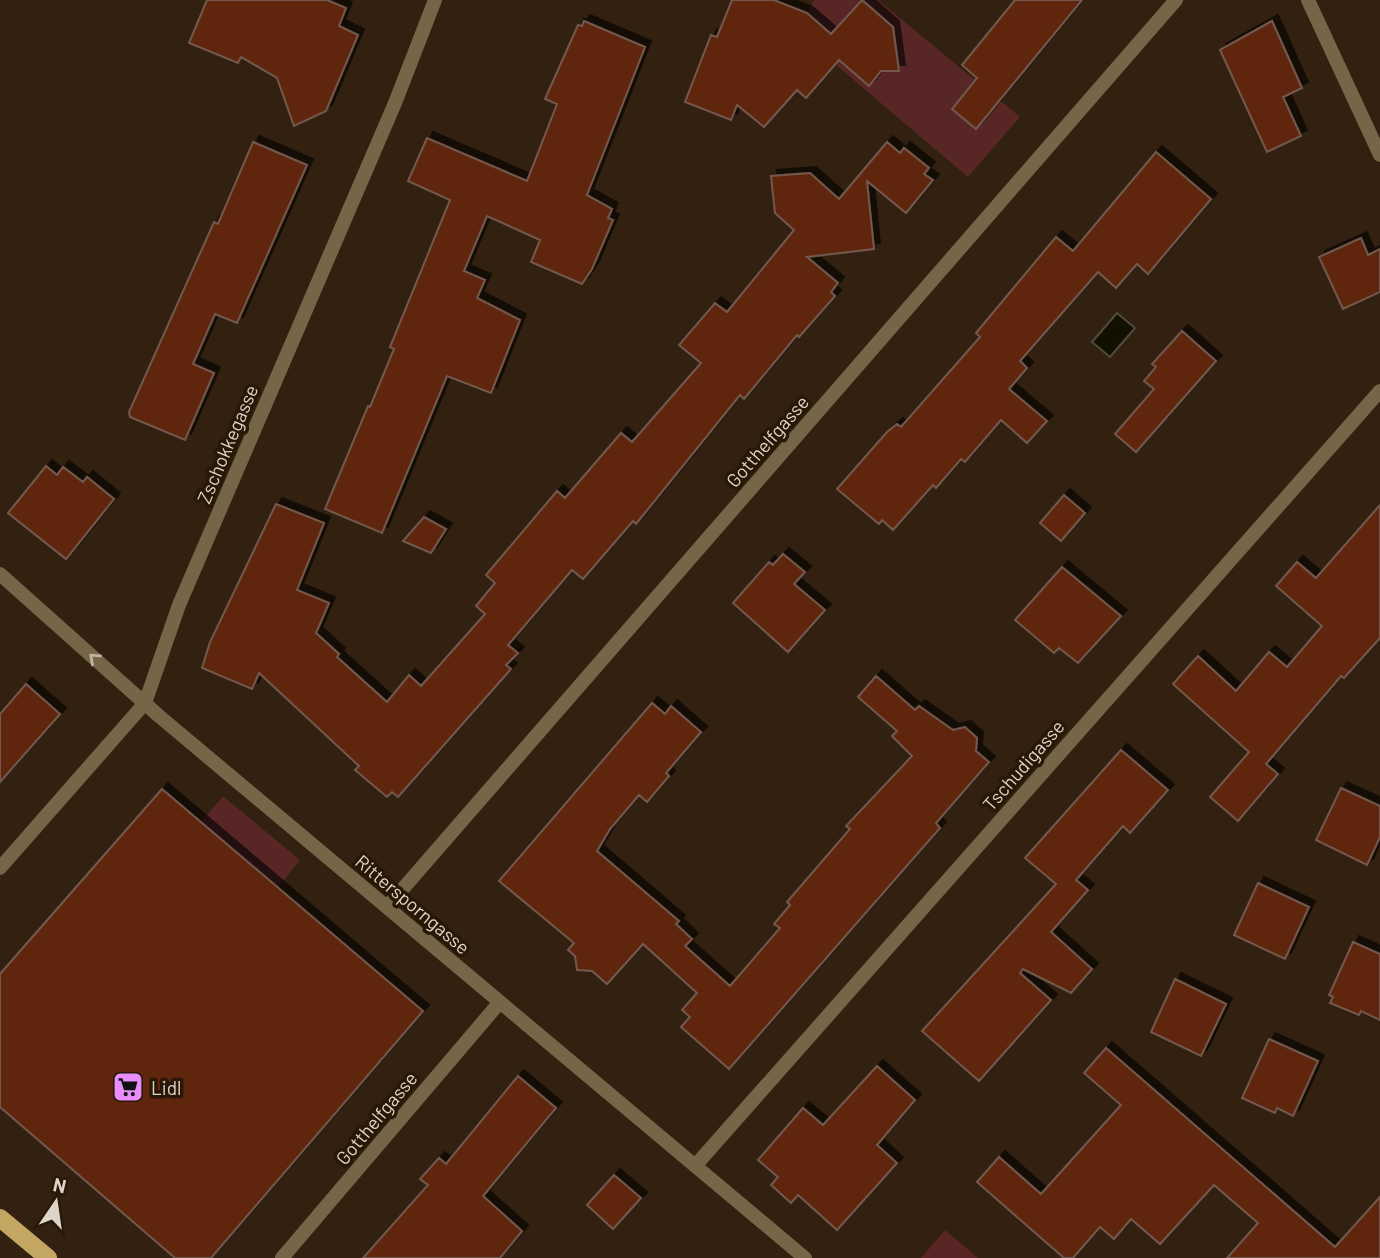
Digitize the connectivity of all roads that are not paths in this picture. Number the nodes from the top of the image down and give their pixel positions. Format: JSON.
{"nodes":[{"id":1,"x":435,"y":0,"type":"edge"},
{"id":2,"x":1176,"y":0,"type":"edge"},
{"id":3,"x":1308,"y":0,"type":"edge"},
{"id":4,"x":1380,"y":155,"type":"edge"},
{"id":5,"x":1380,"y":391,"type":"edge"},
{"id":6,"x":0,"y":574,"type":"edge"},
{"id":7,"x":145,"y":704,"type":"junction"},
{"id":8,"x":3,"y":858,"type":"edge"},
{"id":9,"x":387,"y":907,"type":"junction"},
{"id":10,"x":500,"y":1002,"type":"junction"},
{"id":11,"x":695,"y":1166,"type":"junction"},
{"id":12,"x":0,"y":1218,"type":"edge"},
{"id":13,"x":48,"y":1258,"type":"edge"},
{"id":14,"x":282,"y":1258,"type":"edge"},
{"id":15,"x":805,"y":1258,"type":"edge"}],
"edges":[{"from":1,"to":7,"type":"street","name":"Zschokkegasse"},
{"from":2,"to":9,"type":"street","name":"Gotthelfgasse"},
{"from":3,"to":4,"type":"street"},
{"from":5,"to":11,"type":"street","name":"Tschudigasse"},
{"from":7,"to":6,"type":"street","name":"Rittersporngasse","one_way":true},
{"from":7,"to":8,"type":"street","name":"Zschokkegasse"},
{"from":7,"to":9,"type":"street","name":"Rittersporngasse"},
{"from":9,"to":10,"type":"street","name":"Rittersporngasse"},
{"from":10,"to":11,"type":"street","name":"Rittersporngasse"},
{"from":10,"to":14,"type":"street","name":"Gotthelfgasse"},
{"from":11,"to":15,"type":"street","name":"Rittersporngasse"},
{"from":12,"to":13,"type":"main road"}]}
